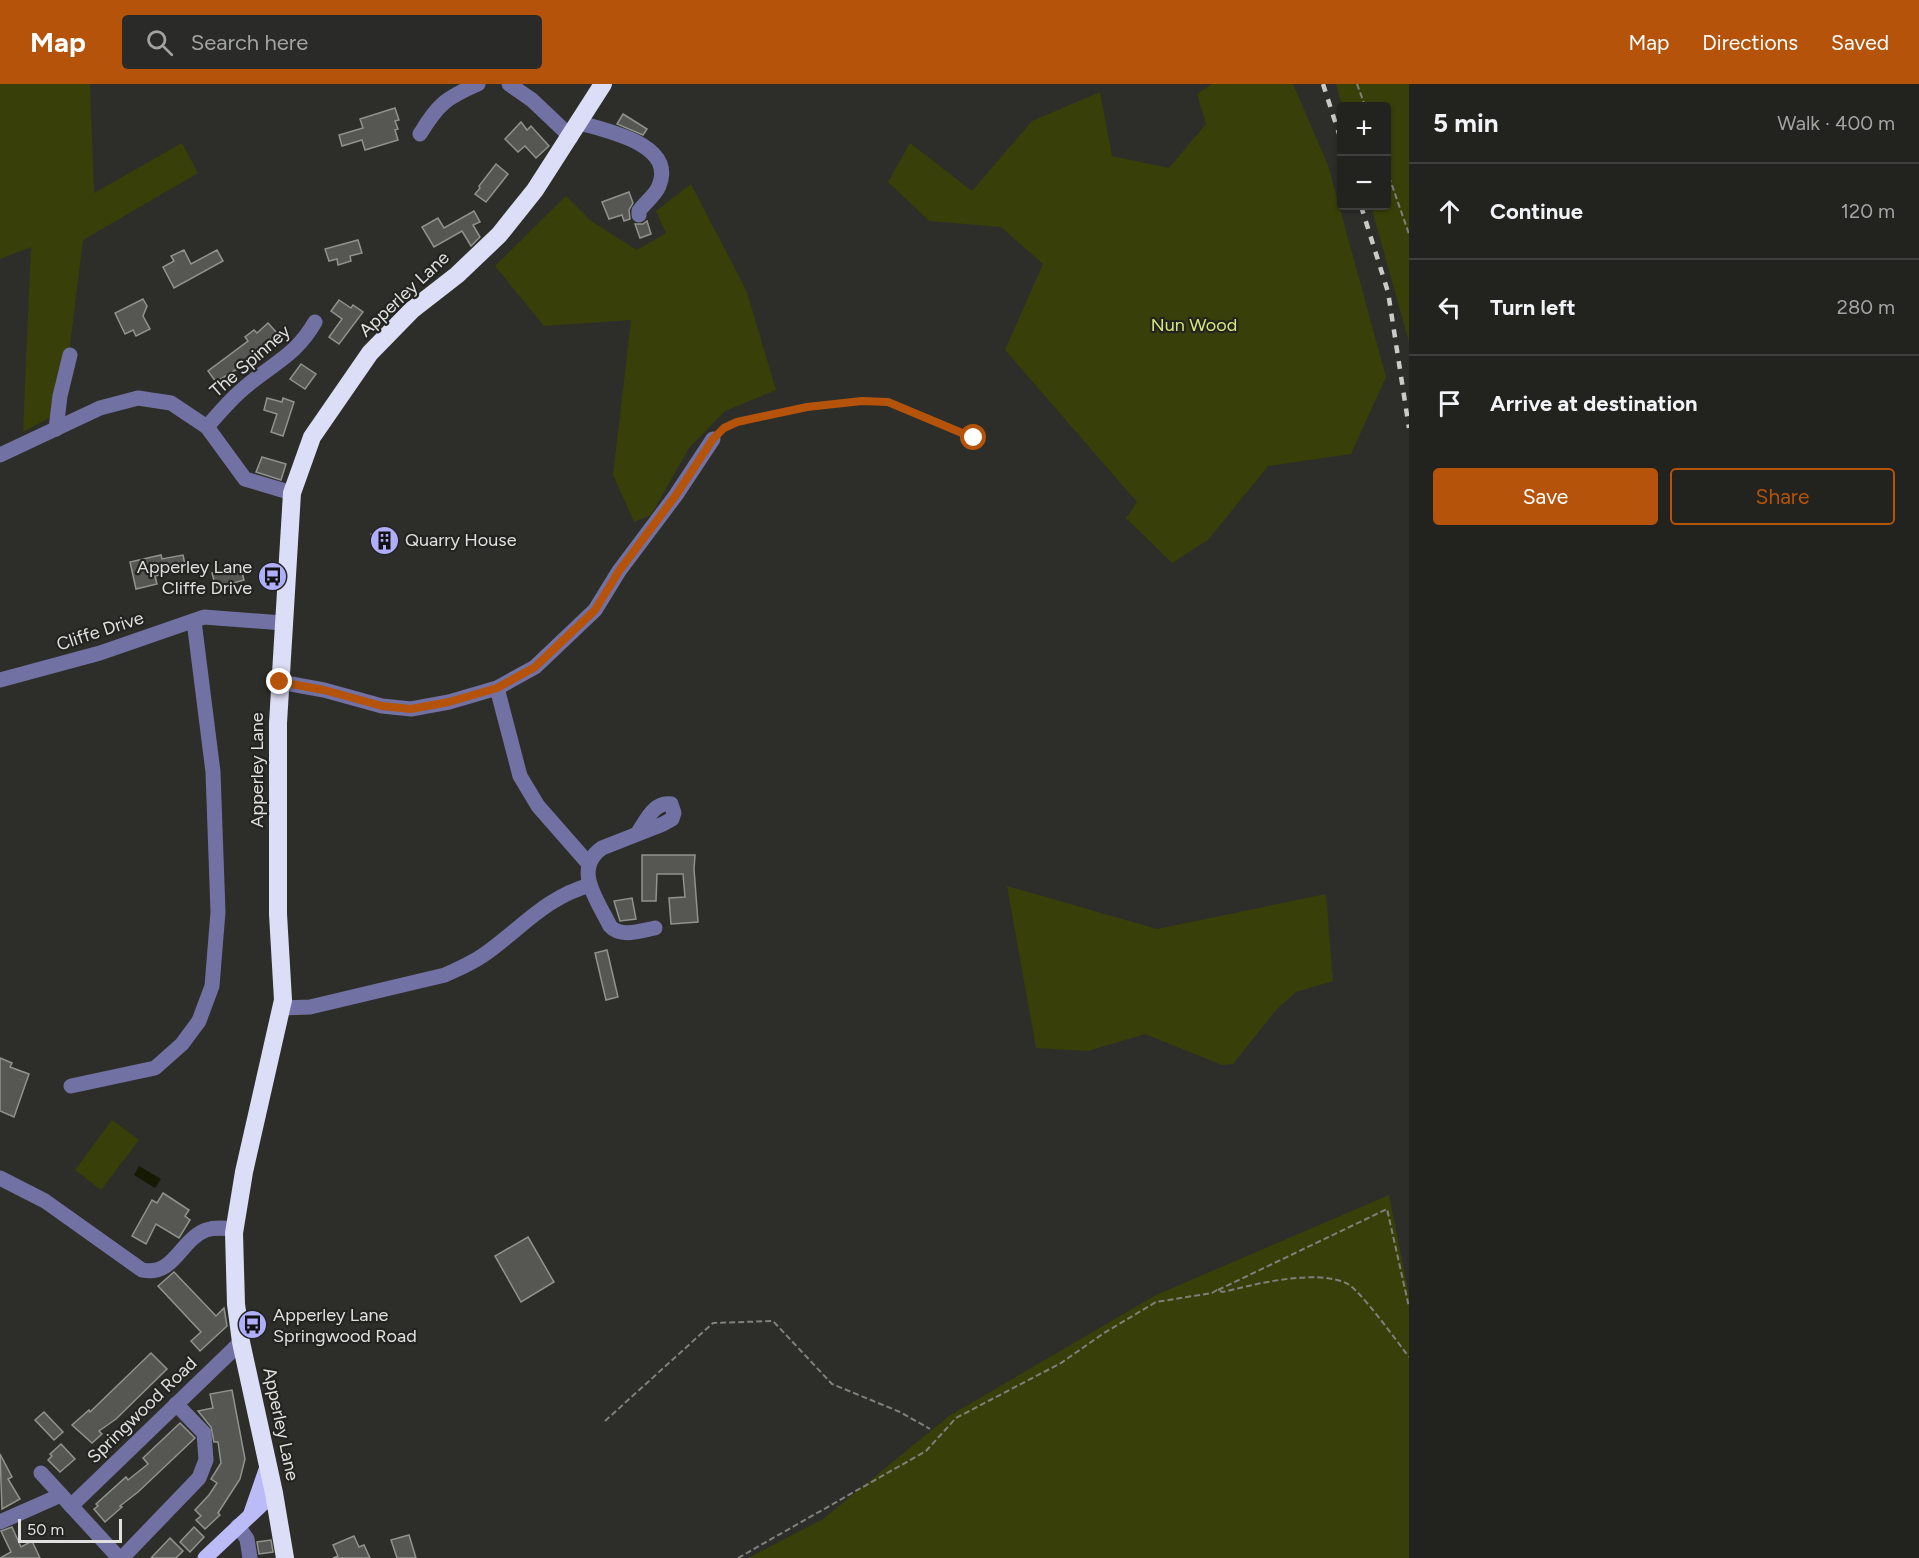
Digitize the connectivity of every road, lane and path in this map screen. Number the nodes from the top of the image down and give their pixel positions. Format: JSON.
{"nodes":[{"id":1,"x":478,"y":84,"type":"edge"},
{"id":2,"x":509,"y":84,"type":"edge"},
{"id":3,"x":603,"y":84,"type":"edge"},
{"id":4,"x":1357,"y":84,"type":"edge"},
{"id":5,"x":1364,"y":102,"type":"edge"},
{"id":6,"x":575,"y":130,"type":"junction"},
{"id":7,"x":420,"y":134,"type":"dead end"},
{"id":8,"x":1391,"y":182,"type":"edge"},
{"id":9,"x":639,"y":215,"type":"dead end"},
{"id":10,"x":1409,"y":234,"type":"edge"},
{"id":11,"x":315,"y":322,"type":"dead end"},
{"id":12,"x":70,"y":355,"type":"dead end"},
{"id":13,"x":207,"y":427,"type":"junction"},
{"id":14,"x":56,"y":429,"type":"junction"},
{"id":15,"x":974,"y":438,"type":"dead end"},
{"id":16,"x":713,"y":439,"type":"joint"},
{"id":17,"x":0,"y":455,"type":"edge"},
{"id":18,"x":292,"y":494,"type":"junction"},
{"id":19,"x":194,"y":621,"type":"junction"},
{"id":20,"x":283,"y":623,"type":"junction"},
{"id":21,"x":0,"y":680,"type":"edge"},
{"id":22,"x":280,"y":682,"type":"junction"},
{"id":23,"x":497,"y":688,"type":"junction"},
{"id":24,"x":637,"y":834,"type":"dead end"},
{"id":25,"x":588,"y":862,"type":"junction"},
{"id":26,"x":590,"y":885,"type":"junction"},
{"id":27,"x":655,"y":928,"type":"dead end"},
{"id":28,"x":282,"y":1008,"type":"junction"},
{"id":29,"x":71,"y":1086,"type":"dead end"},
{"id":30,"x":0,"y":1178,"type":"edge"},
{"id":31,"x":235,"y":1229,"type":"junction"},
{"id":32,"x":1218,"y":1290,"type":"junction"},
{"id":33,"x":1409,"y":1306,"type":"edge"},
{"id":34,"x":241,"y":1342,"type":"junction"},
{"id":35,"x":1409,"y":1357,"type":"edge"},
{"id":36,"x":176,"y":1404,"type":"junction"},
{"id":37,"x":605,"y":1421,"type":"dead end"},
{"id":38,"x":930,"y":1429,"type":"dead end"},
{"id":39,"x":268,"y":1464,"type":"junction"},
{"id":40,"x":41,"y":1473,"type":"dead end"},
{"id":41,"x":274,"y":1493,"type":"junction"},
{"id":42,"x":66,"y":1500,"type":"junction"},
{"id":43,"x":251,"y":1513,"type":"junction"},
{"id":44,"x":0,"y":1522,"type":"edge"},
{"id":45,"x":237,"y":1526,"type":"junction"},
{"id":46,"x":121,"y":1558,"type":"edge"},
{"id":47,"x":205,"y":1558,"type":"edge"},
{"id":48,"x":250,"y":1558,"type":"edge"},
{"id":49,"x":285,"y":1558,"type":"edge"},
{"id":50,"x":738,"y":1558,"type":"edge"}],
"edges":[{"from":1,"to":7,"type":"street"},
{"from":2,"to":6,"type":"street"},
{"from":3,"to":6,"type":"highway","name":"Apperley Lane"},
{"from":4,"to":5,"type":"path"},
{"from":6,"to":9,"type":"street"},
{"from":6,"to":18,"type":"highway","name":"Apperley Lane"},
{"from":8,"to":10,"type":"path"},
{"from":11,"to":13,"type":"street","name":"The Spinney"},
{"from":12,"to":14,"type":"street"},
{"from":13,"to":14,"type":"street"},
{"from":13,"to":18,"type":"street"},
{"from":14,"to":17,"type":"street"},
{"from":15,"to":16,"type":"path"},
{"from":16,"to":23,"type":"street"},
{"from":18,"to":20,"type":"highway","name":"Apperley Lane"},
{"from":19,"to":20,"type":"street","name":"Cliffe Drive"},
{"from":19,"to":21,"type":"street","name":"Cliffe Drive"},
{"from":19,"to":29,"type":"street"},
{"from":20,"to":22,"type":"highway","name":"Apperley Lane"},
{"from":22,"to":23,"type":"street"},
{"from":22,"to":28,"type":"highway","name":"Apperley Lane"},
{"from":23,"to":25,"type":"street"},
{"from":24,"to":25,"type":"street"},
{"from":25,"to":26,"type":"street"},
{"from":26,"to":27,"type":"street"},
{"from":26,"to":28,"type":"street"},
{"from":28,"to":31,"type":"highway","name":"Apperley Lane"},
{"from":30,"to":31,"type":"street"},
{"from":31,"to":34,"type":"highway","name":"Apperley Lane"},
{"from":32,"to":33,"type":"path"},
{"from":32,"to":35,"type":"path"},
{"from":32,"to":50,"type":"path"},
{"from":34,"to":36,"type":"street","name":"Springwood Road"},
{"from":34,"to":39,"type":"highway","name":"Apperley Lane"},
{"from":36,"to":42,"type":"street","name":"Springwood Road"},
{"from":36,"to":46,"type":"street"},
{"from":37,"to":38,"type":"path"},
{"from":39,"to":41,"type":"highway","name":"Apperley Lane"},
{"from":39,"to":43,"type":"main road"},
{"from":40,"to":42,"type":"street"},
{"from":41,"to":43,"type":"main road"},
{"from":41,"to":49,"type":"highway","name":"Apperley Lane"},
{"from":42,"to":44,"type":"street","name":"Springwood Road"},
{"from":42,"to":46,"type":"street"},
{"from":43,"to":45,"type":"main road"},
{"from":45,"to":47,"type":"main road"},
{"from":45,"to":48,"type":"street"}]}
